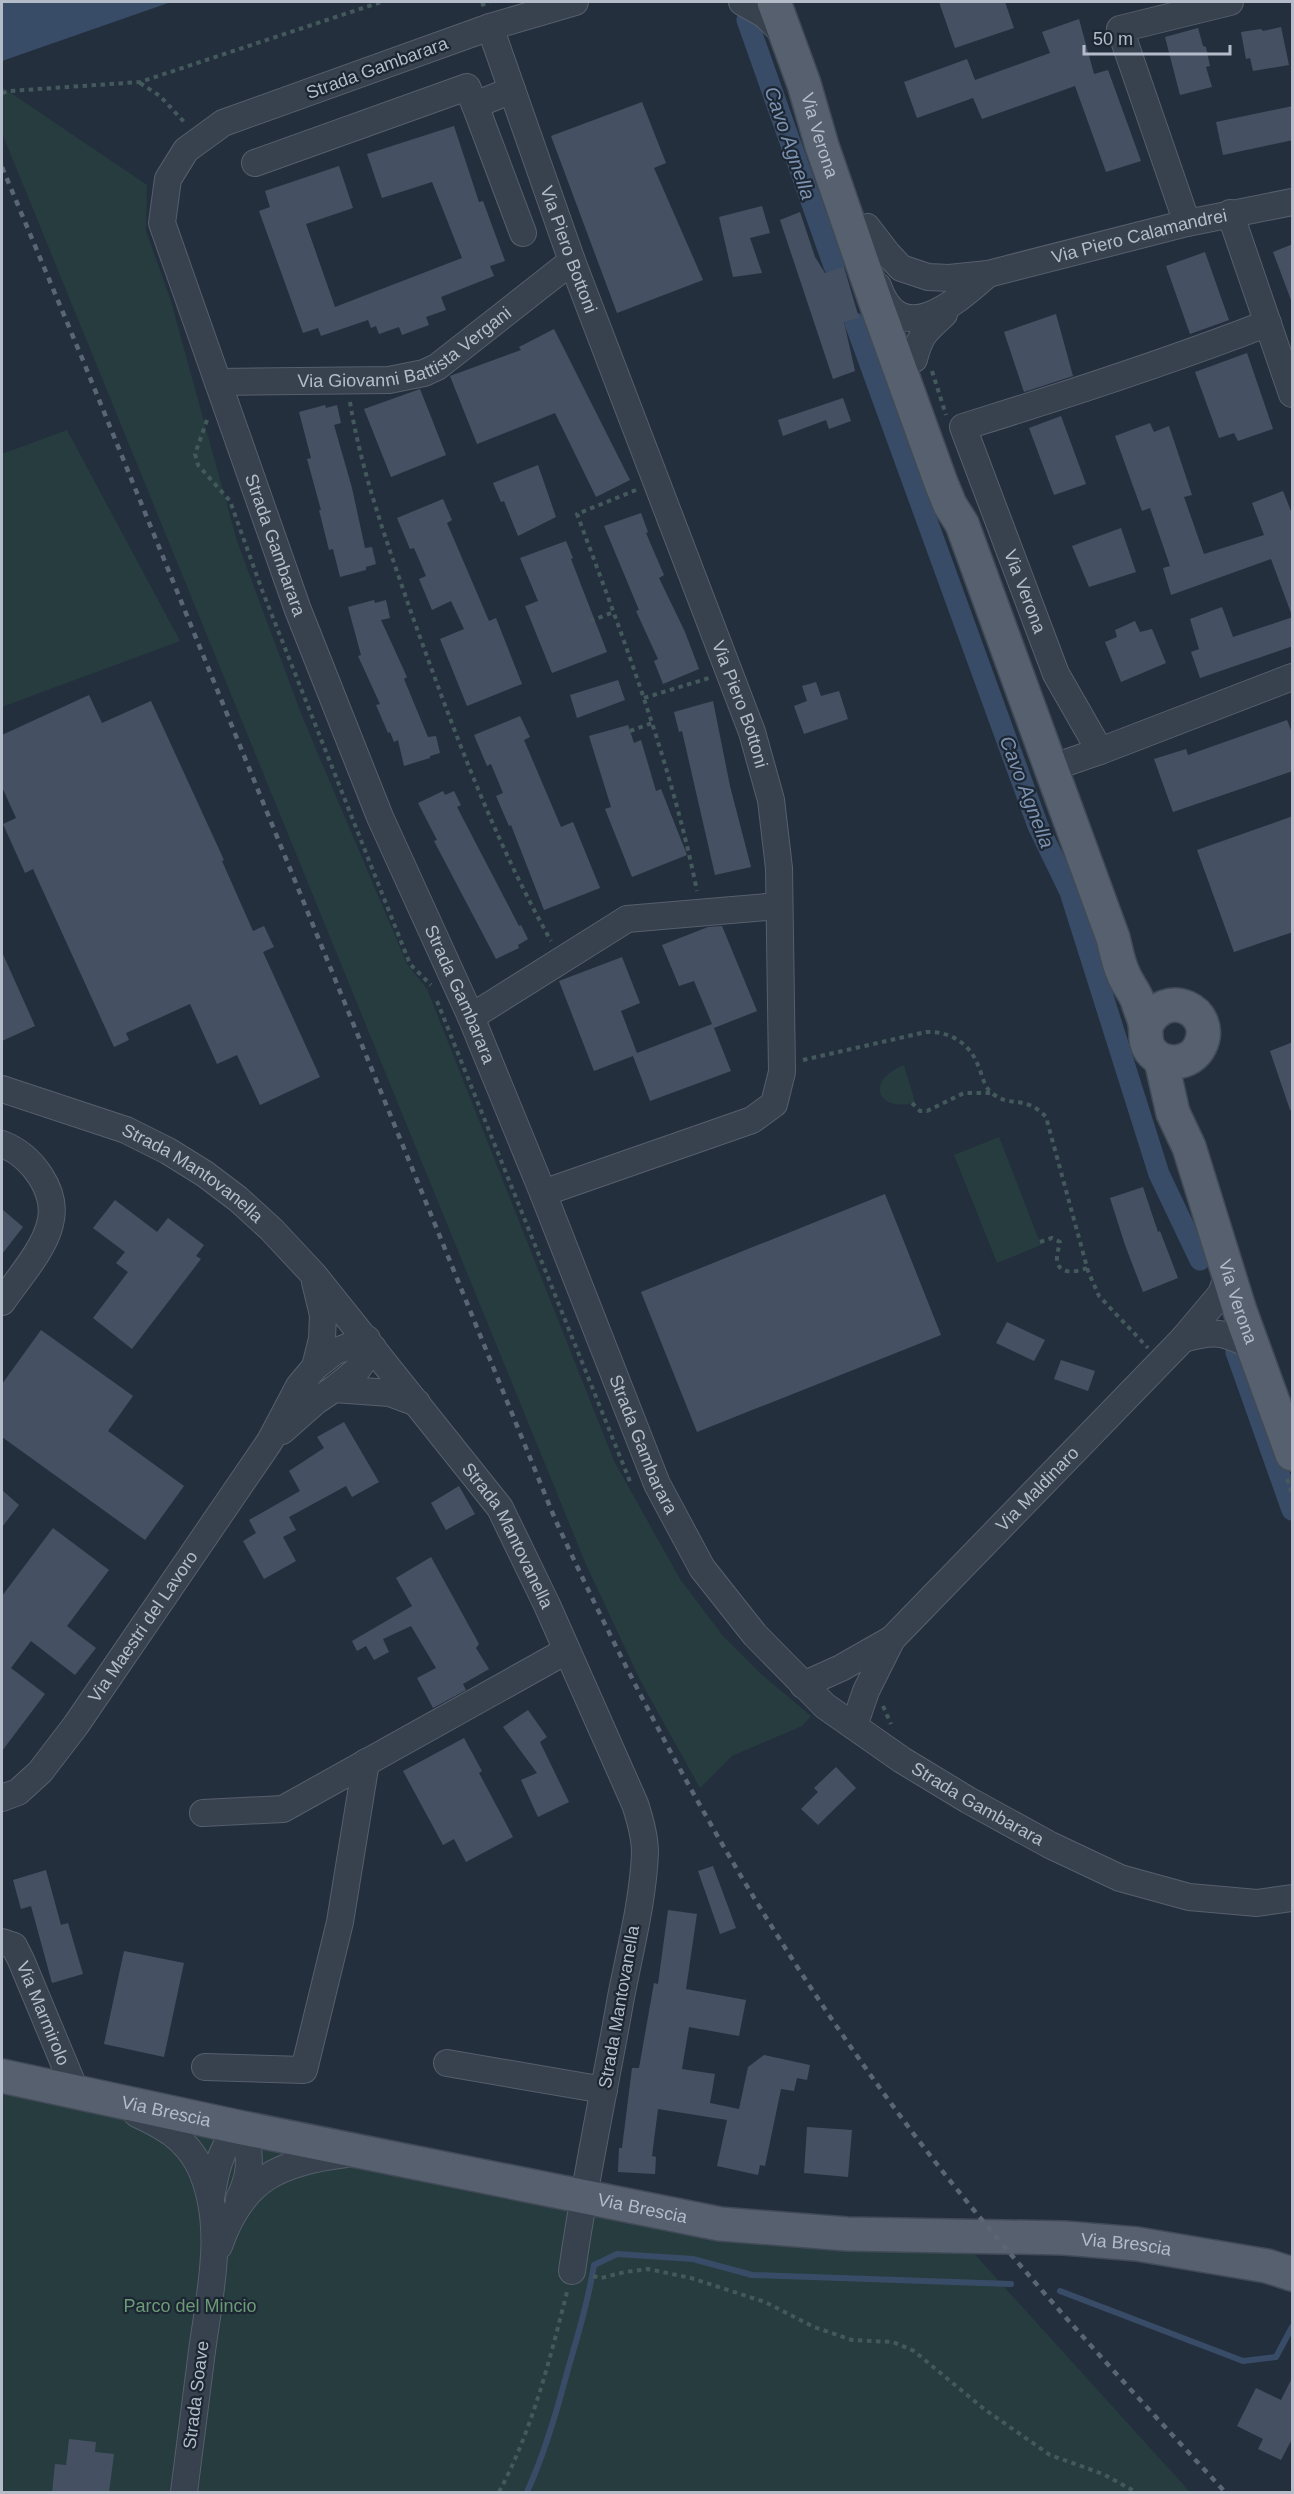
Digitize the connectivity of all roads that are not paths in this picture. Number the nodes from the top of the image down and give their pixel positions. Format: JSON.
{"nodes":[{"id":1,"x":575,"y":2,"type":"edge"},
{"id":2,"x":742,"y":2,"type":"edge"},
{"id":3,"x":774,"y":2,"type":"edge"},
{"id":4,"x":1230,"y":2,"type":"edge"},
{"id":5,"x":490,"y":27,"type":"junction"},
{"id":6,"x":786,"y":36,"type":"junction"},
{"id":7,"x":804,"y":84,"type":"junction"},
{"id":8,"x":512,"y":90,"type":"junction"},
{"id":9,"x":475,"y":105,"type":"junction"},
{"id":10,"x":255,"y":163,"type":"dead end"},
{"id":11,"x":836,"y":186,"type":"junction"},
{"id":12,"x":1293,"y":202,"type":"edge"},
{"id":13,"x":1230,"y":213,"type":"junction"},
{"id":14,"x":1187,"y":223,"type":"junction"},
{"id":15,"x":867,"y":227,"type":"junction"},
{"id":16,"x":523,"y":233,"type":"dead end"},
{"id":17,"x":572,"y":261,"type":"junction"},
{"id":18,"x":988,"y":274,"type":"junction"},
{"id":19,"x":928,"y":277,"type":"junction"},
{"id":20,"x":959,"y":299,"type":"junction"},
{"id":21,"x":892,"y":304,"type":"junction"},
{"id":22,"x":1268,"y":323,"type":"junction"},
{"id":23,"x":914,"y":359,"type":"junction"},
{"id":24,"x":218,"y":382,"type":"junction"},
{"id":25,"x":1293,"y":394,"type":"edge"},
{"id":26,"x":931,"y":454,"type":"junction"},
{"id":27,"x":962,"y":524,"type":"junction"},
{"id":28,"x":1293,"y":676,"type":"edge"},
{"id":29,"x":1100,"y":751,"type":"junction"},
{"id":30,"x":1051,"y":768,"type":"junction"},
{"id":31,"x":778,"y":906,"type":"junction"},
{"id":32,"x":1113,"y":938,"type":"junction"},
{"id":33,"x":1177,"y":1004,"type":"junction"},
{"id":34,"x":471,"y":1017,"type":"junction"},
{"id":35,"x":1146,"y":1026,"type":"junction"},
{"id":36,"x":1175,"y":1059,"type":"junction"},
{"id":37,"x":2,"y":1089,"type":"edge"},
{"id":38,"x":2,"y":1144,"type":"edge"},
{"id":39,"x":543,"y":1193,"type":"junction"},
{"id":40,"x":1229,"y":1272,"type":"junction"},
{"id":41,"x":314,"y":1275,"type":"junction"},
{"id":42,"x":2,"y":1302,"type":"edge"},
{"id":43,"x":1183,"y":1339,"type":"junction"},
{"id":44,"x":370,"y":1344,"type":"junction"},
{"id":45,"x":1253,"y":1346,"type":"junction"},
{"id":46,"x":315,"y":1367,"type":"junction"},
{"id":47,"x":334,"y":1389,"type":"junction"},
{"id":48,"x":419,"y":1404,"type":"junction"},
{"id":49,"x":270,"y":1441,"type":"junction"},
{"id":50,"x":1293,"y":1454,"type":"edge"},
{"id":51,"x":892,"y":1639,"type":"junction"},
{"id":52,"x":566,"y":1651,"type":"junction"},
{"id":53,"x":803,"y":1685,"type":"junction"},
{"id":54,"x":854,"y":1726,"type":"junction"},
{"id":55,"x":366,"y":1762,"type":"junction"},
{"id":56,"x":2,"y":1798,"type":"edge"},
{"id":57,"x":203,"y":1813,"type":"dead end"},
{"id":58,"x":1293,"y":1898,"type":"edge"},
{"id":59,"x":2,"y":1942,"type":"edge"},
{"id":60,"x":447,"y":2063,"type":"dead end"},
{"id":61,"x":205,"y":2067,"type":"dead end"},
{"id":62,"x":2,"y":2076,"type":"edge"},
{"id":63,"x":604,"y":2090,"type":"junction"},
{"id":64,"x":76,"y":2091,"type":"junction"},
{"id":65,"x":107,"y":2100,"type":"junction"},
{"id":66,"x":242,"y":2128,"type":"junction"},
{"id":67,"x":364,"y":2151,"type":"junction"},
{"id":68,"x":582,"y":2197,"type":"junction"},
{"id":69,"x":211,"y":2199,"type":"junction"},
{"id":70,"x":235,"y":2208,"type":"junction"},
{"id":71,"x":214,"y":2261,"type":"junction"},
{"id":72,"x":572,"y":2271,"type":"road end"},
{"id":73,"x":1284,"y":2271,"type":"edge"},
{"id":74,"x":184,"y":2493,"type":"edge"}],
"edges":[{"from":1,"to":5,"type":"street","name":"Strada Gambarara"},
{"from":2,"to":6,"type":"street"},
{"from":3,"to":6,"type":"main road","name":"Via Verona"},
{"from":4,"to":14,"type":"street"},
{"from":5,"to":8,"type":"street","name":"Via Piero Bottoni"},
{"from":5,"to":24,"type":"street","name":"Strada Gambarara"},
{"from":6,"to":7,"type":"main road","name":"Via Verona"},
{"from":7,"to":11,"type":"main road","name":"Via Verona"},
{"from":7,"to":15,"type":"main road","name":"Via Verona"},
{"from":8,"to":9,"type":"street"},
{"from":8,"to":17,"type":"street","name":"Via Piero Bottoni"},
{"from":9,"to":10,"type":"street"},
{"from":9,"to":16,"type":"street","name":"Via Piero Bottoni"},
{"from":11,"to":21,"type":"street","name":"Via Verona"},
{"from":11,"to":26,"type":"main road","name":"Via Verona"},
{"from":12,"to":13,"type":"street","name":"Via Piero Calamandrei"},
{"from":13,"to":14,"type":"street","name":"Via Piero Calamandrei"},
{"from":13,"to":22,"type":"street"},
{"from":14,"to":18,"type":"street","name":"Via Piero Calamandrei"},
{"from":15,"to":19,"type":"street","name":"Via Piero Calamandrei"},
{"from":15,"to":21,"type":"main road","name":"Via Verona"},
{"from":17,"to":24,"type":"street","name":"Via Giovanni Battista Vergani"},
{"from":17,"to":31,"type":"street","name":"Via Piero Bottoni"},
{"from":18,"to":19,"type":"street","name":"Via Piero Calamandrei"},
{"from":18,"to":20,"type":"street","name":"Via Piero Calamandrei"},
{"from":19,"to":21,"type":"street","name":"Via Piero Calamandrei"},
{"from":20,"to":21,"type":"street","name":"Via Piero Calamandrei"},
{"from":20,"to":23,"type":"street","name":"Via Piero Calamandrei"},
{"from":21,"to":23,"type":"main road","name":"Via Verona"},
{"from":21,"to":26,"type":"street","name":"Via Verona"},
{"from":22,"to":25,"type":"street"},
{"from":22,"to":29,"type":"street","name":"Via Verona"},
{"from":23,"to":27,"type":"main road","name":"Via Verona"},
{"from":24,"to":34,"type":"street","name":"Strada Gambarara"},
{"from":26,"to":27,"type":"main road","name":"Via Verona"},
{"from":27,"to":30,"type":"main road","name":"Via Verona"},
{"from":28,"to":29,"type":"street"},
{"from":29,"to":30,"type":"street"},
{"from":30,"to":32,"type":"main road","name":"Via Verona"},
{"from":31,"to":34,"type":"street"},
{"from":31,"to":39,"type":"street","name":"Via Piero Bottoni"},
{"from":32,"to":33,"type":"main road","name":"Via Verona"},
{"from":32,"to":35,"type":"main road","name":"Via Verona"},
{"from":33,"to":35,"type":"main road"},
{"from":33,"to":36,"type":"main road","name":"Via Verona"},
{"from":34,"to":39,"type":"street","name":"Strada Gambarara"},
{"from":35,"to":36,"type":"main road","name":"Via Verona"},
{"from":36,"to":40,"type":"main road","name":"Via Verona"},
{"from":37,"to":41,"type":"street","name":"Strada Mantovanella"},
{"from":38,"to":42,"type":"street"},
{"from":39,"to":53,"type":"street","name":"Strada Gambarara"},
{"from":40,"to":43,"type":"street","name":"Via Maldinaro"},
{"from":40,"to":45,"type":"main road","name":"Via Verona"},
{"from":41,"to":44,"type":"street","name":"Strada Mantovanella"},
{"from":41,"to":46,"type":"street"},
{"from":43,"to":45,"type":"street"},
{"from":43,"to":51,"type":"street","name":"Via Maldinaro"},
{"from":44,"to":46,"type":"street"},
{"from":44,"to":47,"type":"street"},
{"from":44,"to":48,"type":"street","name":"Strada Mantovanella"},
{"from":45,"to":50,"type":"main road","name":"Via Verona"},
{"from":46,"to":49,"type":"street"},
{"from":47,"to":48,"type":"street"},
{"from":47,"to":49,"type":"street"},
{"from":48,"to":52,"type":"street","name":"Strada Mantovanella"},
{"from":49,"to":56,"type":"street","name":"Via Maestri del Lavoro"},
{"from":51,"to":53,"type":"street","name":"Via Maldinaro"},
{"from":51,"to":54,"type":"street","name":"Via Maldinaro"},
{"from":52,"to":55,"type":"street"},
{"from":52,"to":63,"type":"street","name":"Strada Mantovanella"},
{"from":53,"to":54,"type":"street","name":"Strada Gambarara"},
{"from":54,"to":58,"type":"street","name":"Strada Gambarara"},
{"from":55,"to":57,"type":"street"},
{"from":55,"to":61,"type":"street"},
{"from":59,"to":64,"type":"street","name":"Via Marmirolo"},
{"from":60,"to":63,"type":"street"},
{"from":62,"to":64,"type":"main road","name":"Via Brescia"},
{"from":63,"to":68,"type":"street","name":"Strada Mantovanella"},
{"from":64,"to":65,"type":"main road","name":"Via Brescia"},
{"from":65,"to":66,"type":"main road","name":"Via Brescia"},
{"from":65,"to":69,"type":"street"},
{"from":66,"to":67,"type":"main road","name":"Via Brescia"},
{"from":66,"to":69,"type":"street"},
{"from":66,"to":70,"type":"street"},
{"from":67,"to":68,"type":"main road","name":"Via Brescia"},
{"from":67,"to":70,"type":"street"},
{"from":68,"to":72,"type":"street","name":"Strada Mantovanella"},
{"from":68,"to":73,"type":"main road","name":"Via Brescia"},
{"from":69,"to":71,"type":"street"},
{"from":70,"to":71,"type":"street"},
{"from":71,"to":74,"type":"street","name":"Strada Soave"}]}
